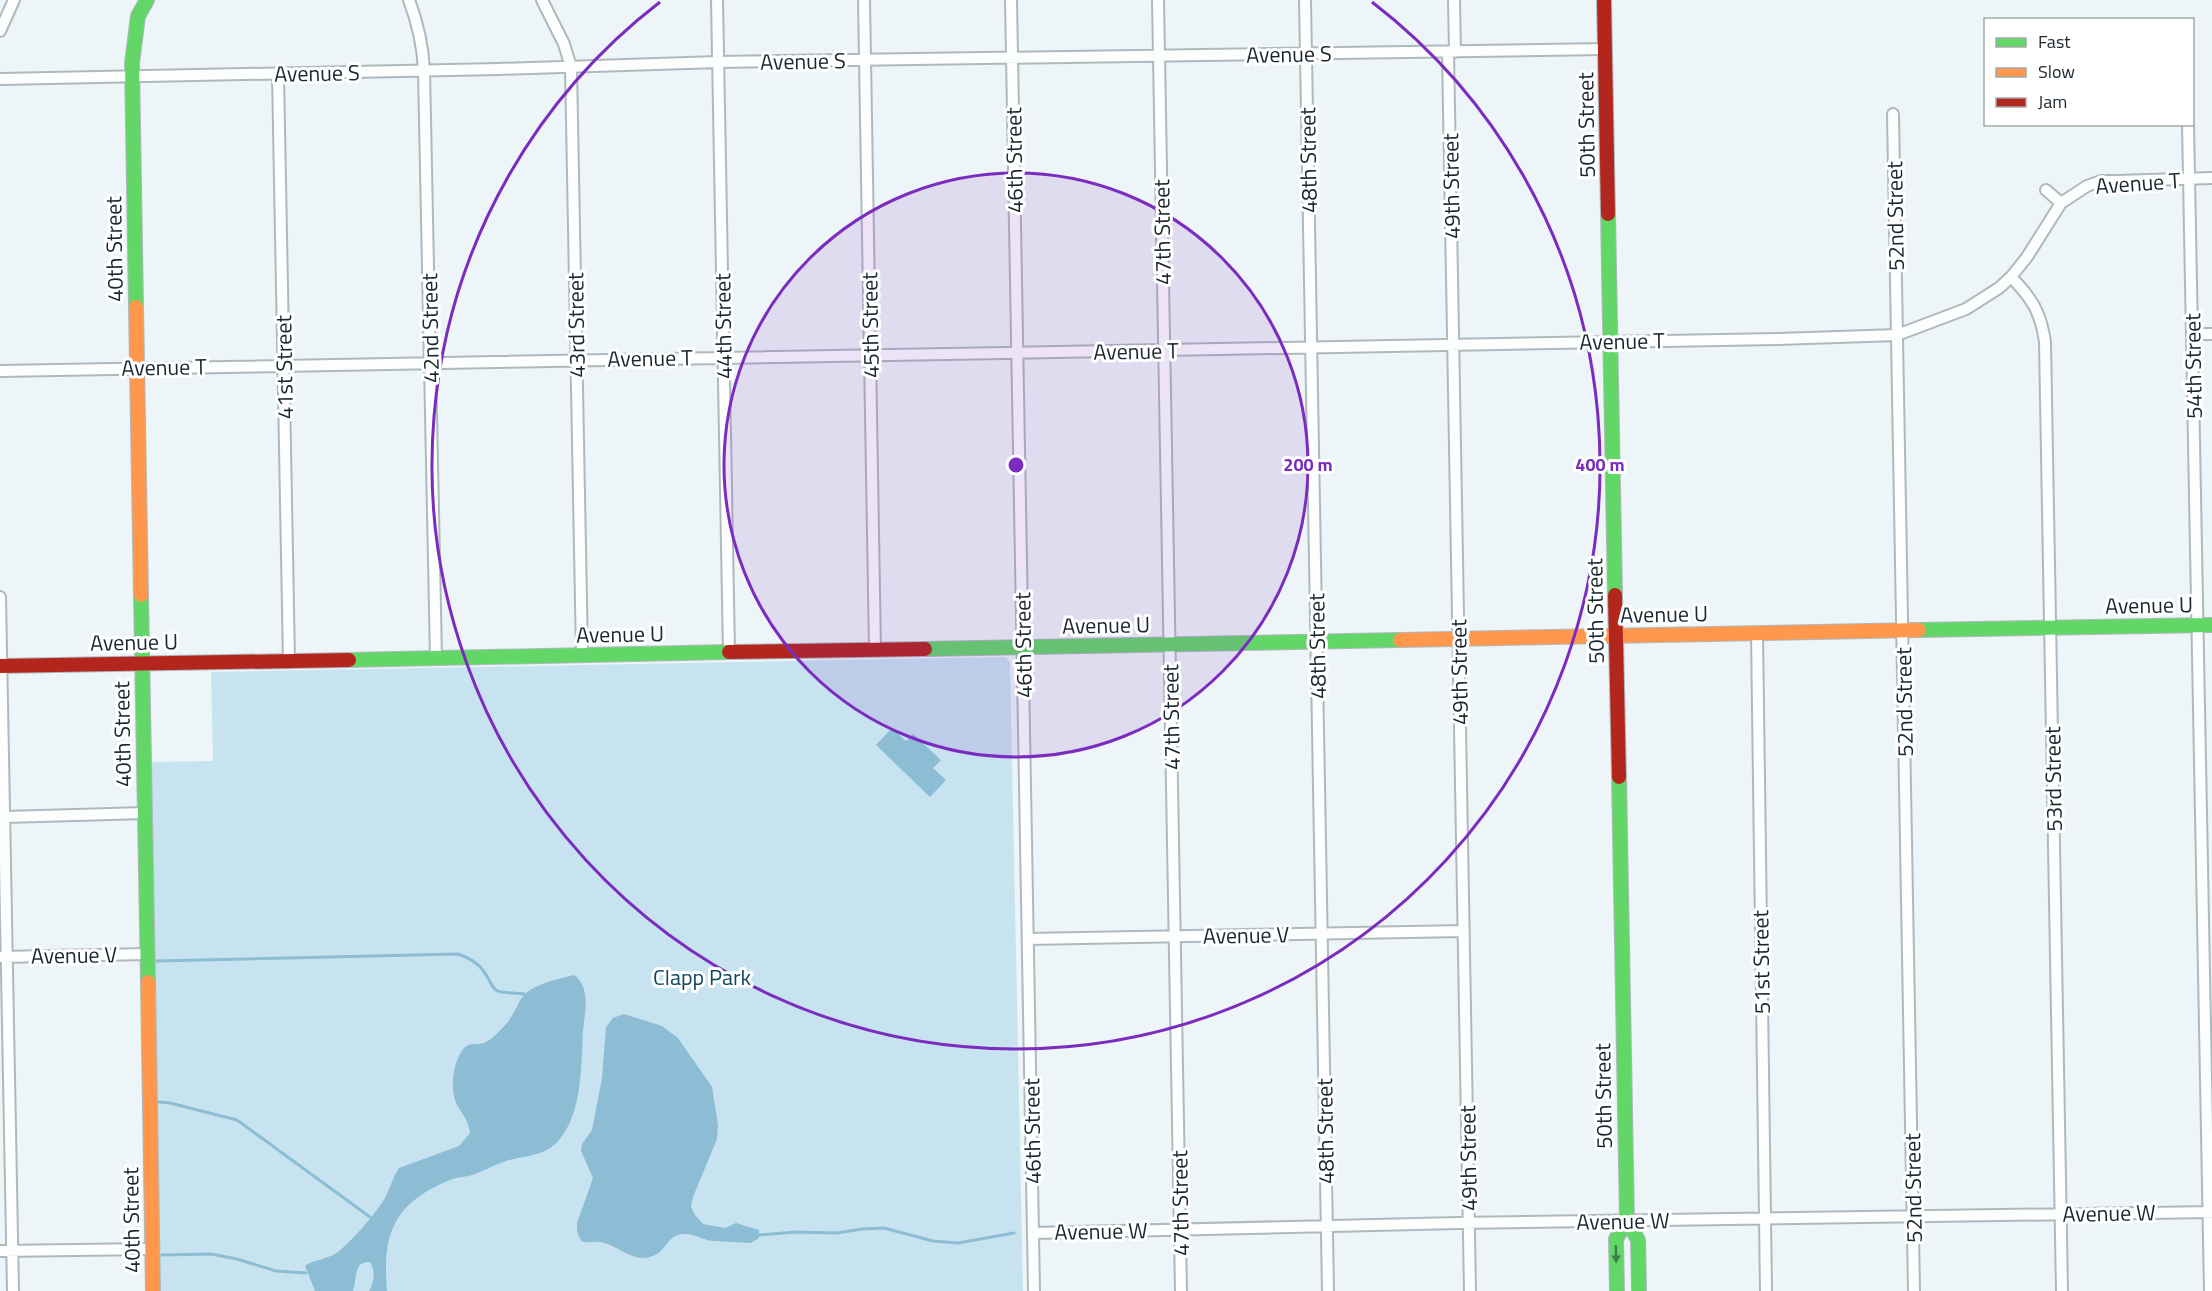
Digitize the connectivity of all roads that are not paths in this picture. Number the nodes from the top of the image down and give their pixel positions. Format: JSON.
{"nodes":[{"id":1,"x":14,"y":0,"type":"edge"},
{"id":2,"x":147,"y":0,"type":"edge"},
{"id":3,"x":409,"y":0,"type":"edge"},
{"id":4,"x":542,"y":0,"type":"edge"},
{"id":5,"x":717,"y":0,"type":"edge"},
{"id":6,"x":864,"y":0,"type":"edge"},
{"id":7,"x":1011,"y":0,"type":"edge"},
{"id":8,"x":1158,"y":0,"type":"edge"},
{"id":9,"x":1305,"y":0,"type":"edge"},
{"id":10,"x":1454,"y":0,"type":"edge"},
{"id":11,"x":1604,"y":0,"type":"edge"},
{"id":12,"x":0,"y":31,"type":"edge"},
{"id":13,"x":1605,"y":49,"type":"junction"},
{"id":14,"x":1452,"y":52,"type":"junction"},
{"id":15,"x":1306,"y":53,"type":"junction"},
{"id":16,"x":1159,"y":56,"type":"junction"},
{"id":17,"x":1012,"y":58,"type":"junction"},
{"id":18,"x":865,"y":59,"type":"junction"},
{"id":19,"x":718,"y":62,"type":"junction"},
{"id":20,"x":571,"y":67,"type":"junction"},
{"id":21,"x":424,"y":71,"type":"junction"},
{"id":22,"x":278,"y":74,"type":"junction"},
{"id":23,"x":132,"y":76,"type":"junction"},
{"id":24,"x":0,"y":79,"type":"edge"},
{"id":25,"x":1893,"y":114,"type":"dead end"},
{"id":26,"x":2188,"y":126,"type":"edge"},
{"id":27,"x":2212,"y":178,"type":"edge"},
{"id":28,"x":2189,"y":179,"type":"junction"},
{"id":29,"x":2046,"y":190,"type":"dead end"},
{"id":30,"x":2061,"y":203,"type":"junction"},
{"id":31,"x":2012,"y":277,"type":"junction"},
{"id":32,"x":2192,"y":334,"type":"junction"},
{"id":33,"x":2212,"y":334,"type":"edge"},
{"id":34,"x":1897,"y":335,"type":"junction"},
{"id":35,"x":1611,"y":341,"type":"junction"},
{"id":36,"x":1453,"y":344,"type":"junction"},
{"id":37,"x":1311,"y":347,"type":"junction"},
{"id":38,"x":1164,"y":350,"type":"junction"},
{"id":39,"x":1018,"y":353,"type":"junction"},
{"id":40,"x":870,"y":355,"type":"junction"},
{"id":41,"x":724,"y":357,"type":"junction"},
{"id":42,"x":577,"y":360,"type":"junction"},
{"id":43,"x":430,"y":362,"type":"junction"},
{"id":44,"x":284,"y":365,"type":"junction"},
{"id":45,"x":137,"y":367,"type":"junction"},
{"id":46,"x":0,"y":371,"type":"edge"},
{"id":47,"x":0,"y":597,"type":"edge"},
{"id":48,"x":2212,"y":625,"type":"edge"},
{"id":49,"x":2197,"y":626,"type":"junction"},
{"id":50,"x":2050,"y":628,"type":"junction"},
{"id":51,"x":1903,"y":631,"type":"junction"},
{"id":52,"x":1757,"y":634,"type":"junction"},
{"id":53,"x":1616,"y":636,"type":"junction"},
{"id":54,"x":1458,"y":639,"type":"junction"},
{"id":55,"x":1316,"y":642,"type":"junction"},
{"id":56,"x":1170,"y":645,"type":"junction"},
{"id":57,"x":1023,"y":647,"type":"junction"},
{"id":58,"x":875,"y":650,"type":"junction"},
{"id":59,"x":729,"y":653,"type":"junction"},
{"id":60,"x":582,"y":655,"type":"junction"},
{"id":61,"x":436,"y":658,"type":"junction"},
{"id":62,"x":289,"y":661,"type":"junction"},
{"id":63,"x":142,"y":663,"type":"junction"},
{"id":64,"x":1,"y":666,"type":"edge"},
{"id":65,"x":145,"y":813,"type":"junction"},
{"id":66,"x":5,"y":817,"type":"junction"},
{"id":67,"x":1464,"y":931,"type":"junction"},
{"id":68,"x":1322,"y":934,"type":"junction"},
{"id":69,"x":1175,"y":937,"type":"junction"},
{"id":70,"x":1028,"y":939,"type":"junction"},
{"id":71,"x":147,"y":954,"type":"junction"},
{"id":72,"x":4,"y":957,"type":"edge"},
{"id":73,"x":2210,"y":1212,"type":"edge"},
{"id":74,"x":2061,"y":1214,"type":"junction"},
{"id":75,"x":1913,"y":1217,"type":"junction"},
{"id":76,"x":1765,"y":1219,"type":"junction"},
{"id":77,"x":1627,"y":1220,"type":"junction"},
{"id":78,"x":1469,"y":1223,"type":"junction"},
{"id":79,"x":1327,"y":1226,"type":"junction"},
{"id":80,"x":1180,"y":1229,"type":"junction"},
{"id":81,"x":1034,"y":1233,"type":"junction"},
{"id":82,"x":152,"y":1249,"type":"junction"},
{"id":83,"x":0,"y":1251,"type":"edge"},
{"id":84,"x":12,"y":1251,"type":"junction"},
{"id":85,"x":13,"y":1291,"type":"edge"},
{"id":86,"x":153,"y":1291,"type":"edge"},
{"id":87,"x":1034,"y":1291,"type":"edge"},
{"id":88,"x":1181,"y":1291,"type":"edge"},
{"id":89,"x":1328,"y":1291,"type":"edge"},
{"id":90,"x":1470,"y":1291,"type":"edge"},
{"id":91,"x":1617,"y":1291,"type":"edge"},
{"id":92,"x":1639,"y":1291,"type":"edge"},
{"id":93,"x":1766,"y":1291,"type":"edge"},
{"id":94,"x":1914,"y":1291,"type":"edge"},
{"id":95,"x":2062,"y":1291,"type":"edge"},
{"id":96,"x":2210,"y":1291,"type":"edge"}],
"edges":[{"from":1,"to":12,"type":"street"},
{"from":2,"to":23,"type":"street","name":"40th Street"},
{"from":3,"to":21,"type":"street","name":"42nd Street"},
{"from":4,"to":20,"type":"street","name":"43rd Street"},
{"from":5,"to":19,"type":"street","name":"44th Street"},
{"from":6,"to":18,"type":"street","name":"45th Street"},
{"from":7,"to":17,"type":"street","name":"46th Street"},
{"from":8,"to":16,"type":"street","name":"47th Street"},
{"from":9,"to":15,"type":"street","name":"48th Street"},
{"from":10,"to":14,"type":"street","name":"49th Street"},
{"from":11,"to":13,"type":"street","name":"50th Street"},
{"from":13,"to":14,"type":"street","name":"Avenue S"},
{"from":13,"to":35,"type":"street","name":"50th Street"},
{"from":14,"to":15,"type":"street","name":"Avenue S"},
{"from":14,"to":36,"type":"street","name":"49th Street"},
{"from":15,"to":16,"type":"street","name":"Avenue S"},
{"from":15,"to":37,"type":"street","name":"48th Street"},
{"from":16,"to":17,"type":"street","name":"Avenue S"},
{"from":16,"to":38,"type":"street","name":"47th Street"},
{"from":17,"to":18,"type":"street","name":"Avenue S"},
{"from":17,"to":39,"type":"street","name":"46th Street"},
{"from":18,"to":19,"type":"street","name":"Avenue S"},
{"from":18,"to":40,"type":"street","name":"45th Street"},
{"from":19,"to":20,"type":"street","name":"Avenue S"},
{"from":19,"to":41,"type":"street","name":"44th Street"},
{"from":20,"to":21,"type":"street","name":"Avenue S"},
{"from":20,"to":42,"type":"street","name":"43rd Street"},
{"from":21,"to":22,"type":"street","name":"Avenue S"},
{"from":21,"to":43,"type":"street","name":"42nd Street"},
{"from":22,"to":23,"type":"street","name":"Avenue S"},
{"from":22,"to":44,"type":"street","name":"41st Street"},
{"from":23,"to":24,"type":"street","name":"Avenue S"},
{"from":23,"to":45,"type":"street","name":"40th Street"},
{"from":25,"to":34,"type":"street","name":"52nd Street"},
{"from":26,"to":28,"type":"street","name":"54th Street"},
{"from":27,"to":28,"type":"street","name":"Avenue T"},
{"from":28,"to":30,"type":"street","name":"Avenue T"},
{"from":28,"to":32,"type":"street","name":"54th Street"},
{"from":29,"to":30,"type":"street"},
{"from":30,"to":31,"type":"street","name":"Avenue T"},
{"from":31,"to":34,"type":"street","name":"Avenue T"},
{"from":31,"to":50,"type":"street","name":"53rd Street"},
{"from":32,"to":33,"type":"street"},
{"from":32,"to":49,"type":"street","name":"54th Street"},
{"from":34,"to":35,"type":"street","name":"Avenue T"},
{"from":34,"to":51,"type":"street","name":"52nd Street"},
{"from":35,"to":36,"type":"street","name":"Avenue T"},
{"from":35,"to":53,"type":"street","name":"50th Street"},
{"from":36,"to":37,"type":"street","name":"Avenue T"},
{"from":36,"to":54,"type":"street","name":"49th Street"},
{"from":37,"to":38,"type":"street","name":"Avenue T"},
{"from":37,"to":55,"type":"street","name":"48th Street"},
{"from":38,"to":39,"type":"street","name":"Avenue T"},
{"from":38,"to":56,"type":"street","name":"47th Street"},
{"from":39,"to":40,"type":"street","name":"Avenue T"},
{"from":39,"to":57,"type":"street","name":"46th Street"},
{"from":40,"to":41,"type":"street","name":"Avenue T"},
{"from":40,"to":58,"type":"street","name":"45th Street"},
{"from":41,"to":42,"type":"street","name":"Avenue T"},
{"from":41,"to":59,"type":"street","name":"44th Street"},
{"from":42,"to":43,"type":"street","name":"Avenue T"},
{"from":42,"to":60,"type":"street","name":"43rd Street"},
{"from":43,"to":44,"type":"street","name":"Avenue T"},
{"from":43,"to":61,"type":"street","name":"42nd Street"},
{"from":44,"to":45,"type":"street","name":"Avenue T"},
{"from":44,"to":62,"type":"street","name":"41st Street"},
{"from":45,"to":46,"type":"street","name":"Avenue T"},
{"from":45,"to":63,"type":"street","name":"40th Street"},
{"from":47,"to":64,"type":"street"},
{"from":48,"to":49,"type":"street","name":"Avenue U"},
{"from":49,"to":50,"type":"street","name":"Avenue U"},
{"from":49,"to":73,"type":"street","name":"54th Street"},
{"from":50,"to":51,"type":"street","name":"Avenue U"},
{"from":50,"to":74,"type":"street","name":"53rd Street"},
{"from":51,"to":52,"type":"street","name":"Avenue U"},
{"from":51,"to":75,"type":"street","name":"52nd Street"},
{"from":52,"to":53,"type":"street","name":"Avenue U"},
{"from":52,"to":76,"type":"street","name":"51st Street"},
{"from":53,"to":54,"type":"street","name":"Avenue U"},
{"from":53,"to":77,"type":"street","name":"50th Street"},
{"from":54,"to":55,"type":"street","name":"Avenue U"},
{"from":54,"to":67,"type":"street","name":"49th Street"},
{"from":55,"to":56,"type":"street","name":"Avenue U"},
{"from":55,"to":68,"type":"street","name":"48th Street"},
{"from":56,"to":57,"type":"street","name":"Avenue U"},
{"from":56,"to":69,"type":"street","name":"47th Street"},
{"from":57,"to":58,"type":"street","name":"Avenue U"},
{"from":57,"to":70,"type":"street","name":"46th Street"},
{"from":58,"to":59,"type":"street","name":"Avenue U"},
{"from":59,"to":60,"type":"street","name":"Avenue U"},
{"from":60,"to":61,"type":"street","name":"Avenue U"},
{"from":61,"to":62,"type":"street","name":"Avenue U"},
{"from":62,"to":63,"type":"street","name":"Avenue U"},
{"from":63,"to":64,"type":"street","name":"Avenue U"},
{"from":63,"to":65,"type":"street","name":"40th Street"},
{"from":64,"to":66,"type":"street"},
{"from":65,"to":66,"type":"street"},
{"from":65,"to":71,"type":"street","name":"40th Street"},
{"from":66,"to":72,"type":"street"},
{"from":67,"to":68,"type":"street","name":"Avenue V"},
{"from":67,"to":78,"type":"street","name":"49th Street"},
{"from":68,"to":69,"type":"street","name":"Avenue V"},
{"from":68,"to":79,"type":"street","name":"48th Street"},
{"from":69,"to":70,"type":"street","name":"Avenue V"},
{"from":69,"to":80,"type":"street","name":"47th Street"},
{"from":70,"to":81,"type":"street","name":"46th Street"},
{"from":71,"to":72,"type":"street","name":"Avenue V"},
{"from":71,"to":82,"type":"street","name":"40th Street"},
{"from":72,"to":84,"type":"street"},
{"from":73,"to":74,"type":"street","name":"Avenue W"},
{"from":73,"to":96,"type":"street","name":"54th Street"},
{"from":74,"to":75,"type":"street","name":"Avenue W"},
{"from":74,"to":95,"type":"street","name":"53rd Street"},
{"from":75,"to":76,"type":"street","name":"Avenue W"},
{"from":75,"to":94,"type":"street","name":"52nd Street"},
{"from":76,"to":77,"type":"street","name":"Avenue W"},
{"from":76,"to":93,"type":"street","name":"51st Street"},
{"from":77,"to":78,"type":"street","name":"Avenue W"},
{"from":77,"to":91,"type":"street","name":"50th Street","one_way":true},
{"from":77,"to":92,"type":"street","name":"50th Street"},
{"from":78,"to":79,"type":"street","name":"Avenue W"},
{"from":78,"to":90,"type":"street","name":"49th Street"},
{"from":79,"to":80,"type":"street","name":"Avenue W"},
{"from":79,"to":89,"type":"street","name":"48th Street"},
{"from":80,"to":81,"type":"street","name":"Avenue W"},
{"from":80,"to":88,"type":"street","name":"47th Street"},
{"from":81,"to":87,"type":"street","name":"46th Street"},
{"from":82,"to":84,"type":"street"},
{"from":82,"to":86,"type":"street","name":"40th Street"},
{"from":83,"to":84,"type":"street"},
{"from":84,"to":85,"type":"street"}]}
